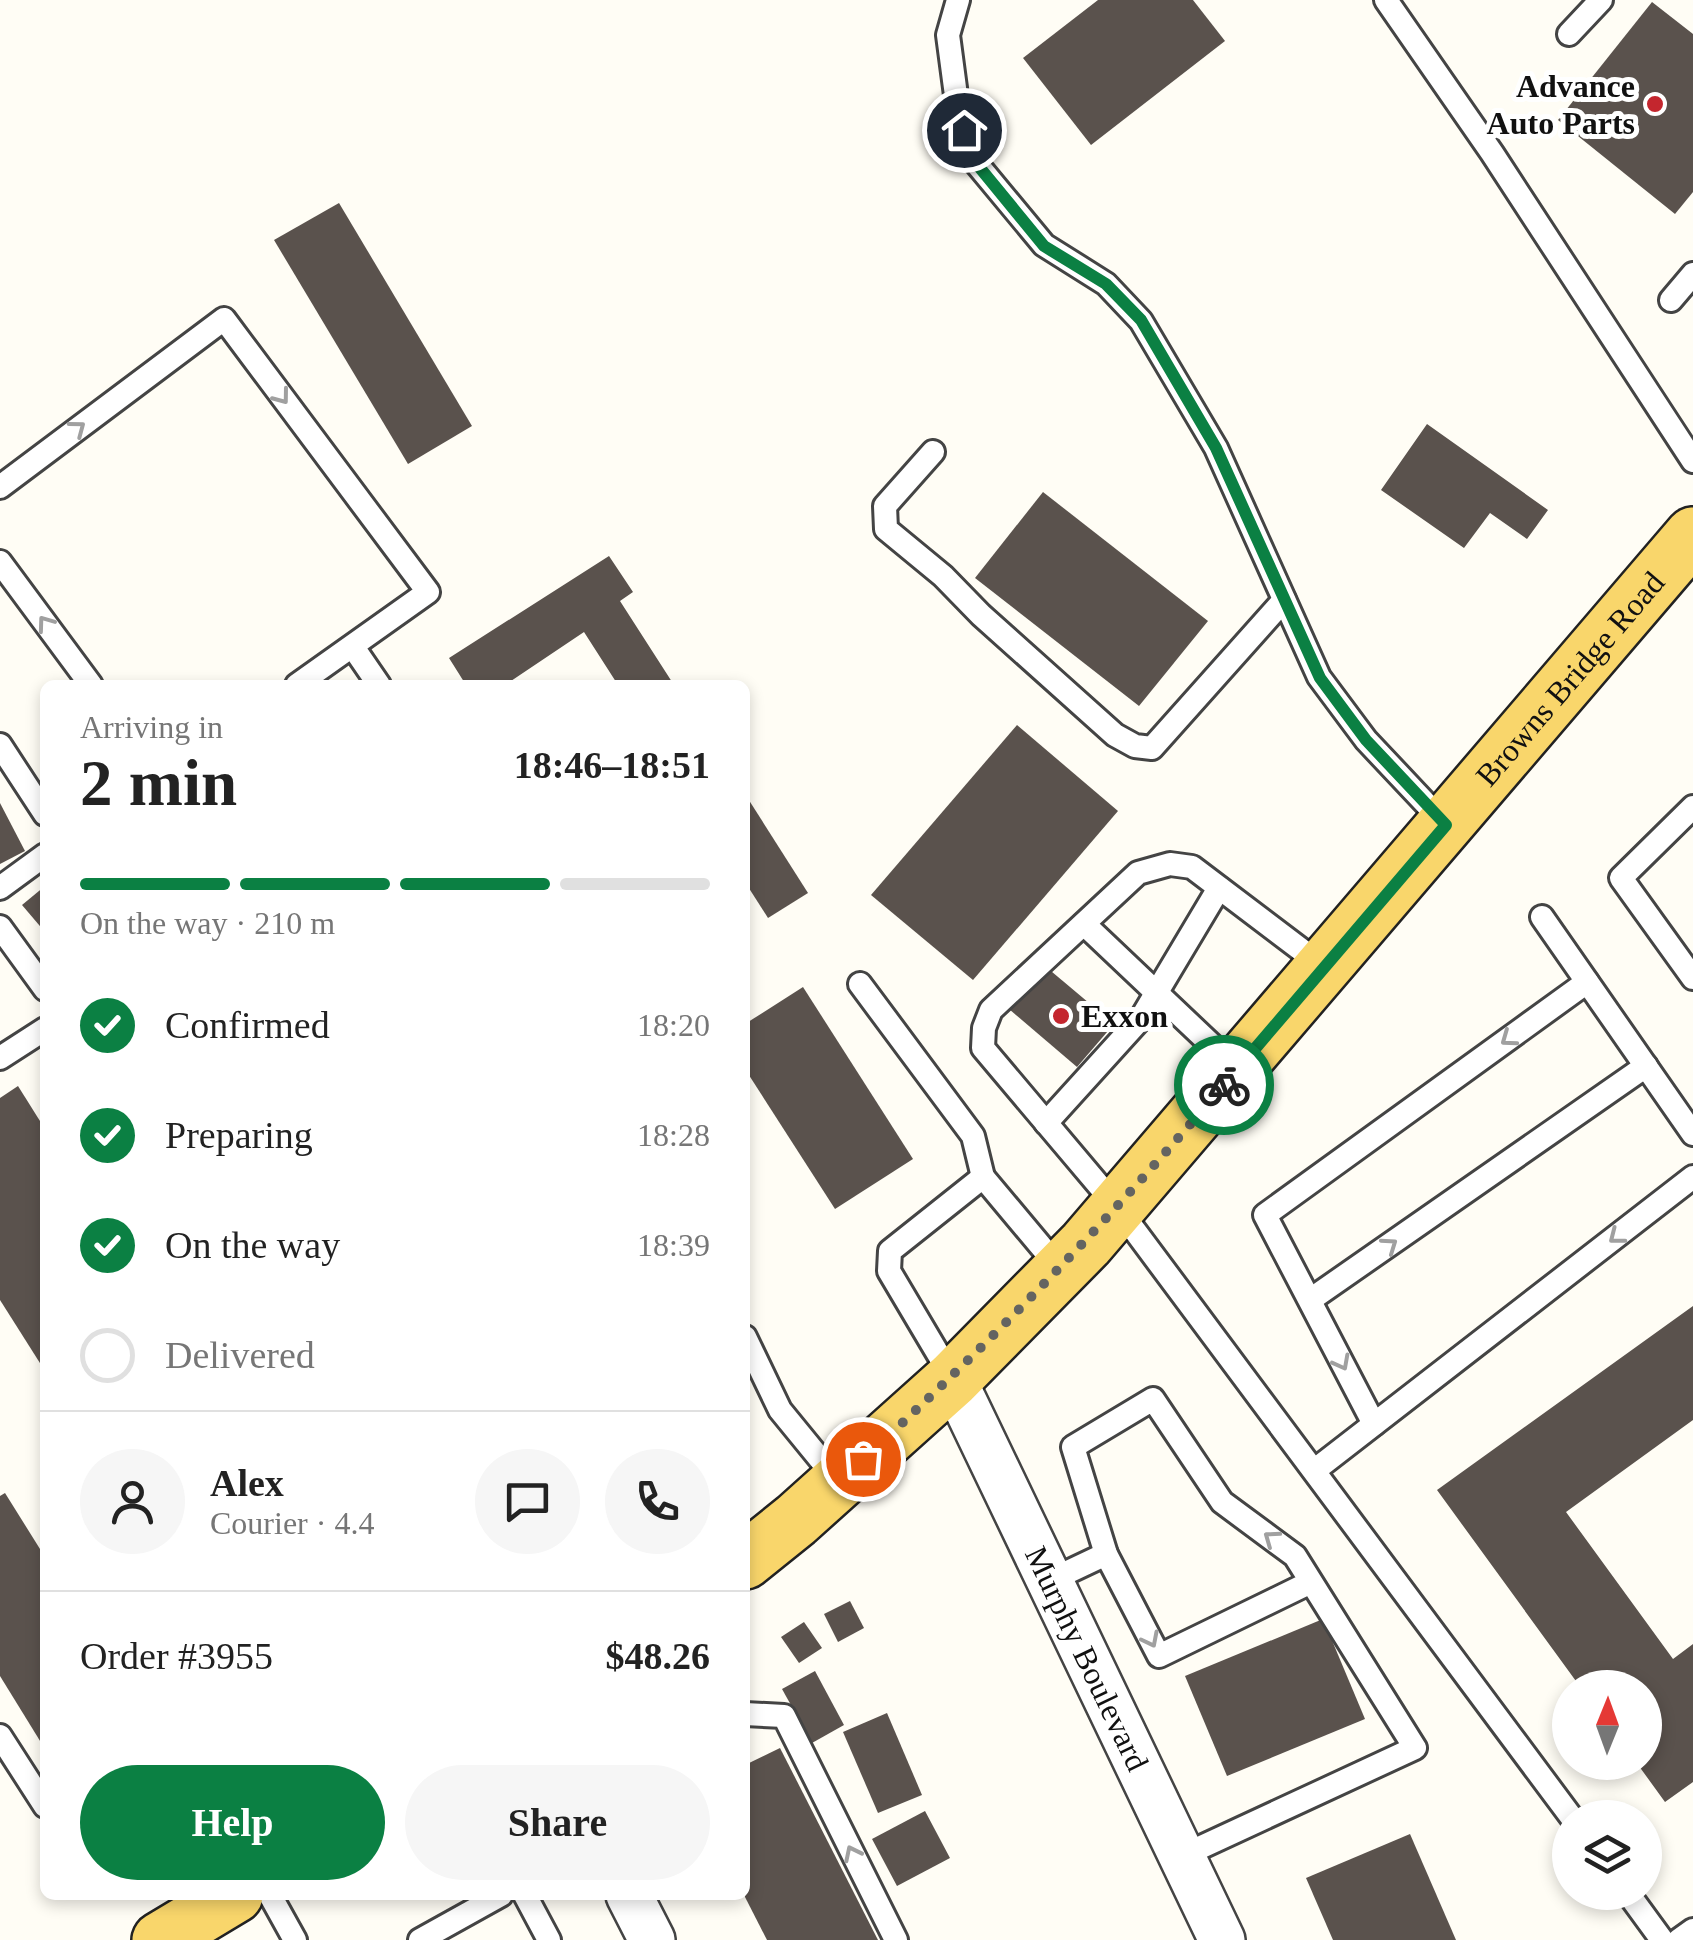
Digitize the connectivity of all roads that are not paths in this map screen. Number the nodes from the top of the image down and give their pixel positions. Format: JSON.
{"nodes":[{"id":1,"x":958,"y":0,"type":"edge"},
{"id":2,"x":1386,"y":0,"type":"edge"},
{"id":3,"x":1601,"y":0,"type":"edge"},
{"id":4,"x":1569,"y":34,"type":"dead end"},
{"id":5,"x":1693,"y":274,"type":"edge"},
{"id":6,"x":1671,"y":300,"type":"dead end"},
{"id":7,"x":933,"y":452,"type":"dead end"},
{"id":8,"x":1693,"y":461,"type":"edge"},
{"id":9,"x":0,"y":487,"type":"edge"},
{"id":10,"x":1693,"y":536,"type":"edge"},
{"id":11,"x":0,"y":562,"type":"edge"},
{"id":12,"x":1284,"y":600,"type":"junction"},
{"id":13,"x":352,"y":646,"type":"junction"},
{"id":14,"x":87,"y":680,"type":"edge"},
{"id":15,"x":304,"y":680,"type":"edge"},
{"id":16,"x":376,"y":680,"type":"edge"},
{"id":17,"x":0,"y":745,"type":"edge"},
{"id":18,"x":40,"y":806,"type":"edge"},
{"id":19,"x":1693,"y":807,"type":"edge"},
{"id":20,"x":1446,"y":825,"type":"junction"},
{"id":21,"x":40,"y":859,"type":"edge"},
{"id":22,"x":0,"y":888,"type":"edge"},
{"id":23,"x":1219,"y":888,"type":"junction"},
{"id":24,"x":1542,"y":917,"type":"dead end"},
{"id":25,"x":1084,"y":924,"type":"junction"},
{"id":26,"x":0,"y":927,"type":"edge"},
{"id":27,"x":1324,"y":968,"type":"junction"},
{"id":28,"x":1693,"y":978,"type":"edge"},
{"id":29,"x":40,"y":982,"type":"edge"},
{"id":30,"x":1587,"y":982,"type":"junction"},
{"id":31,"x":860,"y":984,"type":"dead end"},
{"id":32,"x":1156,"y":994,"type":"junction"},
{"id":33,"x":40,"y":1032,"type":"edge"},
{"id":34,"x":0,"y":1058,"type":"edge"},
{"id":35,"x":1646,"y":1066,"type":"junction"},
{"id":36,"x":1237,"y":1069,"type":"junction"},
{"id":37,"x":1046,"y":1123,"type":"junction"},
{"id":38,"x":1693,"y":1134,"type":"edge"},
{"id":39,"x":983,"y":1177,"type":"junction"},
{"id":40,"x":1693,"y":1177,"type":"edge"},
{"id":41,"x":1118,"y":1208,"type":"junction"},
{"id":42,"x":1060,"y":1269,"type":"junction"},
{"id":43,"x":1310,"y":1300,"type":"junction"},
{"id":44,"x":750,"y":1347,"type":"edge"},
{"id":45,"x":952,"y":1378,"type":"junction"},
{"id":46,"x":1374,"y":1424,"type":"junction"},
{"id":47,"x":1314,"y":1470,"type":"junction"},
{"id":48,"x":838,"y":1481,"type":"junction"},
{"id":49,"x":1106,"y":1554,"type":"junction"},
{"id":50,"x":750,"y":1557,"type":"edge"},
{"id":51,"x":1049,"y":1581,"type":"junction"},
{"id":52,"x":1311,"y":1582,"type":"junction"},
{"id":53,"x":750,"y":1714,"type":"edge"},
{"id":54,"x":0,"y":1736,"type":"edge"},
{"id":55,"x":40,"y":1798,"type":"edge"},
{"id":56,"x":1559,"y":1800,"type":"edge"},
{"id":57,"x":1182,"y":1856,"type":"junction"},
{"id":58,"x":227,"y":1900,"type":"edge"},
{"id":59,"x":273,"y":1900,"type":"edge"},
{"id":60,"x":492,"y":1900,"type":"edge"},
{"id":61,"x":527,"y":1900,"type":"edge"},
{"id":62,"x":632,"y":1900,"type":"edge"},
{"id":63,"x":1640,"y":1910,"type":"edge"},
{"id":64,"x":1693,"y":1930,"type":"edge"},
{"id":65,"x":160,"y":1940,"type":"edge"},
{"id":66,"x":295,"y":1940,"type":"edge"},
{"id":67,"x":420,"y":1940,"type":"edge"},
{"id":68,"x":549,"y":1940,"type":"edge"},
{"id":69,"x":652,"y":1940,"type":"edge"},
{"id":70,"x":896,"y":1940,"type":"edge"},
{"id":71,"x":1222,"y":1940,"type":"edge"},
{"id":72,"x":1662,"y":1940,"type":"edge"},
{"id":73,"x":1679,"y":1940,"type":"edge"}],
"edges":[{"from":1,"to":12,"type":"lane"},
{"from":2,"to":8,"type":"lane"},
{"from":3,"to":4,"type":"lane"},
{"from":5,"to":6,"type":"lane"},
{"from":7,"to":12,"type":"lane"},
{"from":9,"to":13,"type":"lane","one_way":true},
{"from":10,"to":20,"type":"main road","name":"Browns Bridge Road"},
{"from":14,"to":11,"type":"lane","one_way":true},
{"from":12,"to":20,"type":"lane"},
{"from":13,"to":15,"type":"lane"},
{"from":13,"to":16,"type":"lane"},
{"from":17,"to":18,"type":"lane"},
{"from":19,"to":28,"type":"lane"},
{"from":20,"to":27,"type":"main road","name":"Browns Bridge Road"},
{"from":21,"to":22,"type":"lane"},
{"from":23,"to":25,"type":"lane"},
{"from":23,"to":27,"type":"lane"},
{"from":23,"to":32,"type":"lane"},
{"from":24,"to":30,"type":"lane"},
{"from":25,"to":32,"type":"lane"},
{"from":25,"to":37,"type":"lane"},
{"from":26,"to":29,"type":"lane"},
{"from":27,"to":36,"type":"main road","name":"Browns Bridge Road"},
{"from":30,"to":35,"type":"lane"},
{"from":30,"to":43,"type":"lane","one_way":true},
{"from":31,"to":39,"type":"lane"},
{"from":32,"to":36,"type":"lane"},
{"from":32,"to":37,"type":"lane"},
{"from":33,"to":34,"type":"lane"},
{"from":35,"to":38,"type":"lane"},
{"from":43,"to":35,"type":"lane","one_way":true},
{"from":36,"to":41,"type":"main road","name":"Browns Bridge Road"},
{"from":37,"to":41,"type":"lane"},
{"from":39,"to":42,"type":"lane"},
{"from":39,"to":45,"type":"lane"},
{"from":40,"to":46,"type":"lane","one_way":true},
{"from":41,"to":42,"type":"main road","name":"Browns Bridge Road"},
{"from":41,"to":47,"type":"lane"},
{"from":42,"to":45,"type":"main road","name":"Browns Bridge Road"},
{"from":43,"to":46,"type":"lane","one_way":true},
{"from":44,"to":48,"type":"lane"},
{"from":45,"to":48,"type":"main road","name":"Browns Bridge Road"},
{"from":45,"to":51,"type":"street","name":"Murphy Boulevard"},
{"from":46,"to":47,"type":"lane"},
{"from":47,"to":56,"type":"lane"},
{"from":48,"to":50,"type":"main road","name":"Browns Bridge Road"},
{"from":49,"to":51,"type":"lane"},
{"from":49,"to":52,"type":"lane","one_way":true},
{"from":52,"to":49,"type":"lane","one_way":true},
{"from":51,"to":57,"type":"street","name":"Murphy Boulevard"},
{"from":52,"to":57,"type":"lane"},
{"from":70,"to":53,"type":"lane","one_way":true},
{"from":54,"to":55,"type":"lane"},
{"from":57,"to":71,"type":"street","name":"Murphy Boulevard"},
{"from":58,"to":65,"type":"main road"},
{"from":59,"to":66,"type":"lane"},
{"from":60,"to":67,"type":"lane"},
{"from":61,"to":68,"type":"lane"},
{"from":62,"to":69,"type":"street"},
{"from":63,"to":72,"type":"lane"},
{"from":64,"to":73,"type":"lane"}]}
